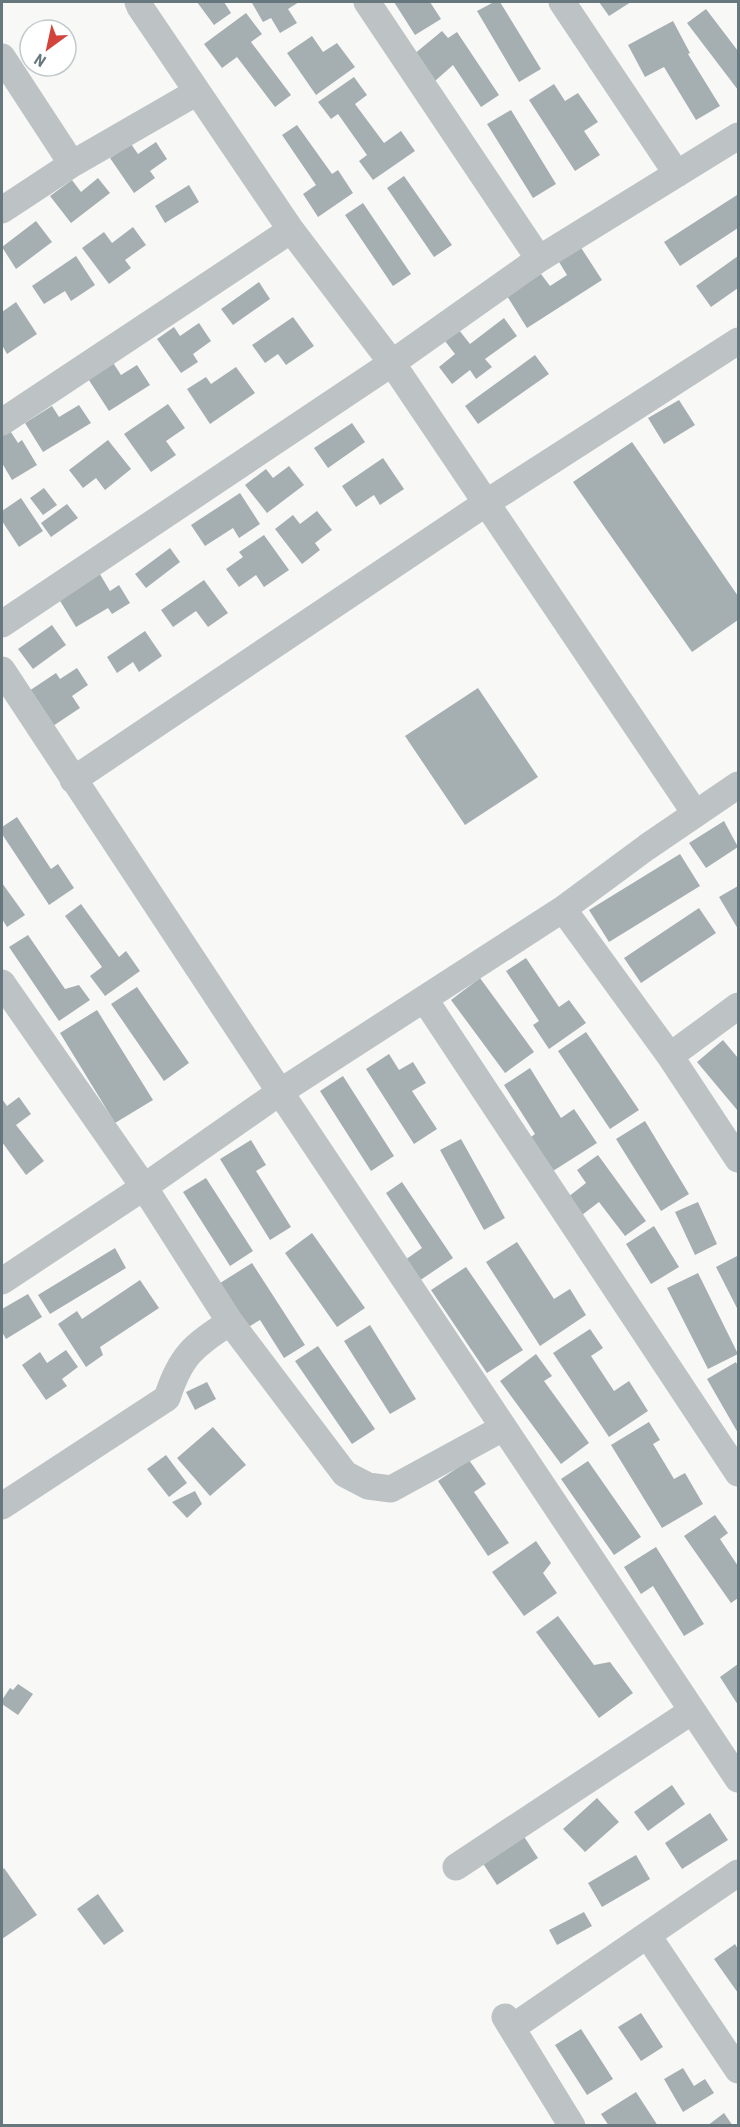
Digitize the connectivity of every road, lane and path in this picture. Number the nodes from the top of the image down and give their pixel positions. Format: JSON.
{"nodes":[{"id":1,"x":138,"y":2,"type":"edge"},
{"id":2,"x":367,"y":2,"type":"edge"},
{"id":3,"x":562,"y":2,"type":"edge"},
{"id":4,"x":2,"y":57,"type":"edge"},
{"id":5,"x":197,"y":92,"type":"junction"},
{"id":6,"x":738,"y":136,"type":"edge"},
{"id":7,"x":72,"y":164,"type":"junction"},
{"id":8,"x":677,"y":174,"type":"junction"},
{"id":9,"x":2,"y":210,"type":"edge"},
{"id":10,"x":291,"y":230,"type":"junction"},
{"id":11,"x":538,"y":259,"type":"junction"},
{"id":12,"x":738,"y":341,"type":"edge"},
{"id":13,"x":392,"y":363,"type":"junction"},
{"id":14,"x":2,"y":422,"type":"edge"},
{"id":15,"x":486,"y":503,"type":"junction"},
{"id":16,"x":2,"y":624,"type":"edge"},
{"id":17,"x":2,"y":669,"type":"edge"},
{"id":18,"x":73,"y":780,"type":"junction"},
{"id":19,"x":738,"y":785,"type":"edge"},
{"id":20,"x":695,"y":813,"type":"junction"},
{"id":21,"x":563,"y":909,"type":"junction"},
{"id":22,"x":2,"y":982,"type":"edge"},
{"id":23,"x":425,"y":1000,"type":"junction"},
{"id":24,"x":738,"y":1006,"type":"edge"},
{"id":25,"x":670,"y":1056,"type":"junction"},
{"id":26,"x":280,"y":1092,"type":"junction"},
{"id":27,"x":738,"y":1159,"type":"edge"},
{"id":28,"x":144,"y":1186,"type":"junction"},
{"id":29,"x":2,"y":1281,"type":"edge"},
{"id":30,"x":230,"y":1322,"type":"junction"},
{"id":31,"x":503,"y":1428,"type":"junction"},
{"id":32,"x":738,"y":1473,"type":"edge"},
{"id":33,"x":2,"y":1506,"type":"edge"},
{"id":34,"x":692,"y":1711,"type":"junction"},
{"id":35,"x":738,"y":1779,"type":"edge"},
{"id":36,"x":456,"y":1867,"type":"dead end"},
{"id":37,"x":738,"y":1873,"type":"edge"},
{"id":38,"x":648,"y":1936,"type":"junction"},
{"id":39,"x":738,"y":2070,"type":"edge"},
{"id":40,"x":572,"y":2126,"type":"edge"}],
"edges":[{"from":1,"to":5,"type":"street"},
{"from":2,"to":11,"type":"street"},
{"from":3,"to":8,"type":"street"},
{"from":4,"to":7,"type":"street"},
{"from":5,"to":7,"type":"street"},
{"from":5,"to":10,"type":"street"},
{"from":6,"to":8,"type":"street"},
{"from":7,"to":9,"type":"street"},
{"from":8,"to":11,"type":"street"},
{"from":10,"to":13,"type":"street"},
{"from":10,"to":14,"type":"street"},
{"from":11,"to":13,"type":"street"},
{"from":12,"to":15,"type":"street"},
{"from":13,"to":15,"type":"street"},
{"from":13,"to":16,"type":"street"},
{"from":15,"to":18,"type":"street"},
{"from":15,"to":20,"type":"street"},
{"from":17,"to":18,"type":"street"},
{"from":18,"to":26,"type":"street"},
{"from":19,"to":20,"type":"street"},
{"from":20,"to":21,"type":"street"},
{"from":21,"to":23,"type":"street"},
{"from":21,"to":25,"type":"street"},
{"from":22,"to":28,"type":"street"},
{"from":23,"to":26,"type":"street"},
{"from":23,"to":32,"type":"street"},
{"from":24,"to":25,"type":"street"},
{"from":25,"to":27,"type":"street"},
{"from":26,"to":28,"type":"street"},
{"from":26,"to":31,"type":"street"},
{"from":28,"to":29,"type":"street"},
{"from":28,"to":30,"type":"street"},
{"from":30,"to":31,"type":"street"},
{"from":30,"to":33,"type":"street"},
{"from":31,"to":34,"type":"street"},
{"from":34,"to":35,"type":"street"},
{"from":34,"to":36,"type":"street"},
{"from":37,"to":38,"type":"street"},
{"from":38,"to":39,"type":"street"},
{"from":38,"to":40,"type":"street"}]}
